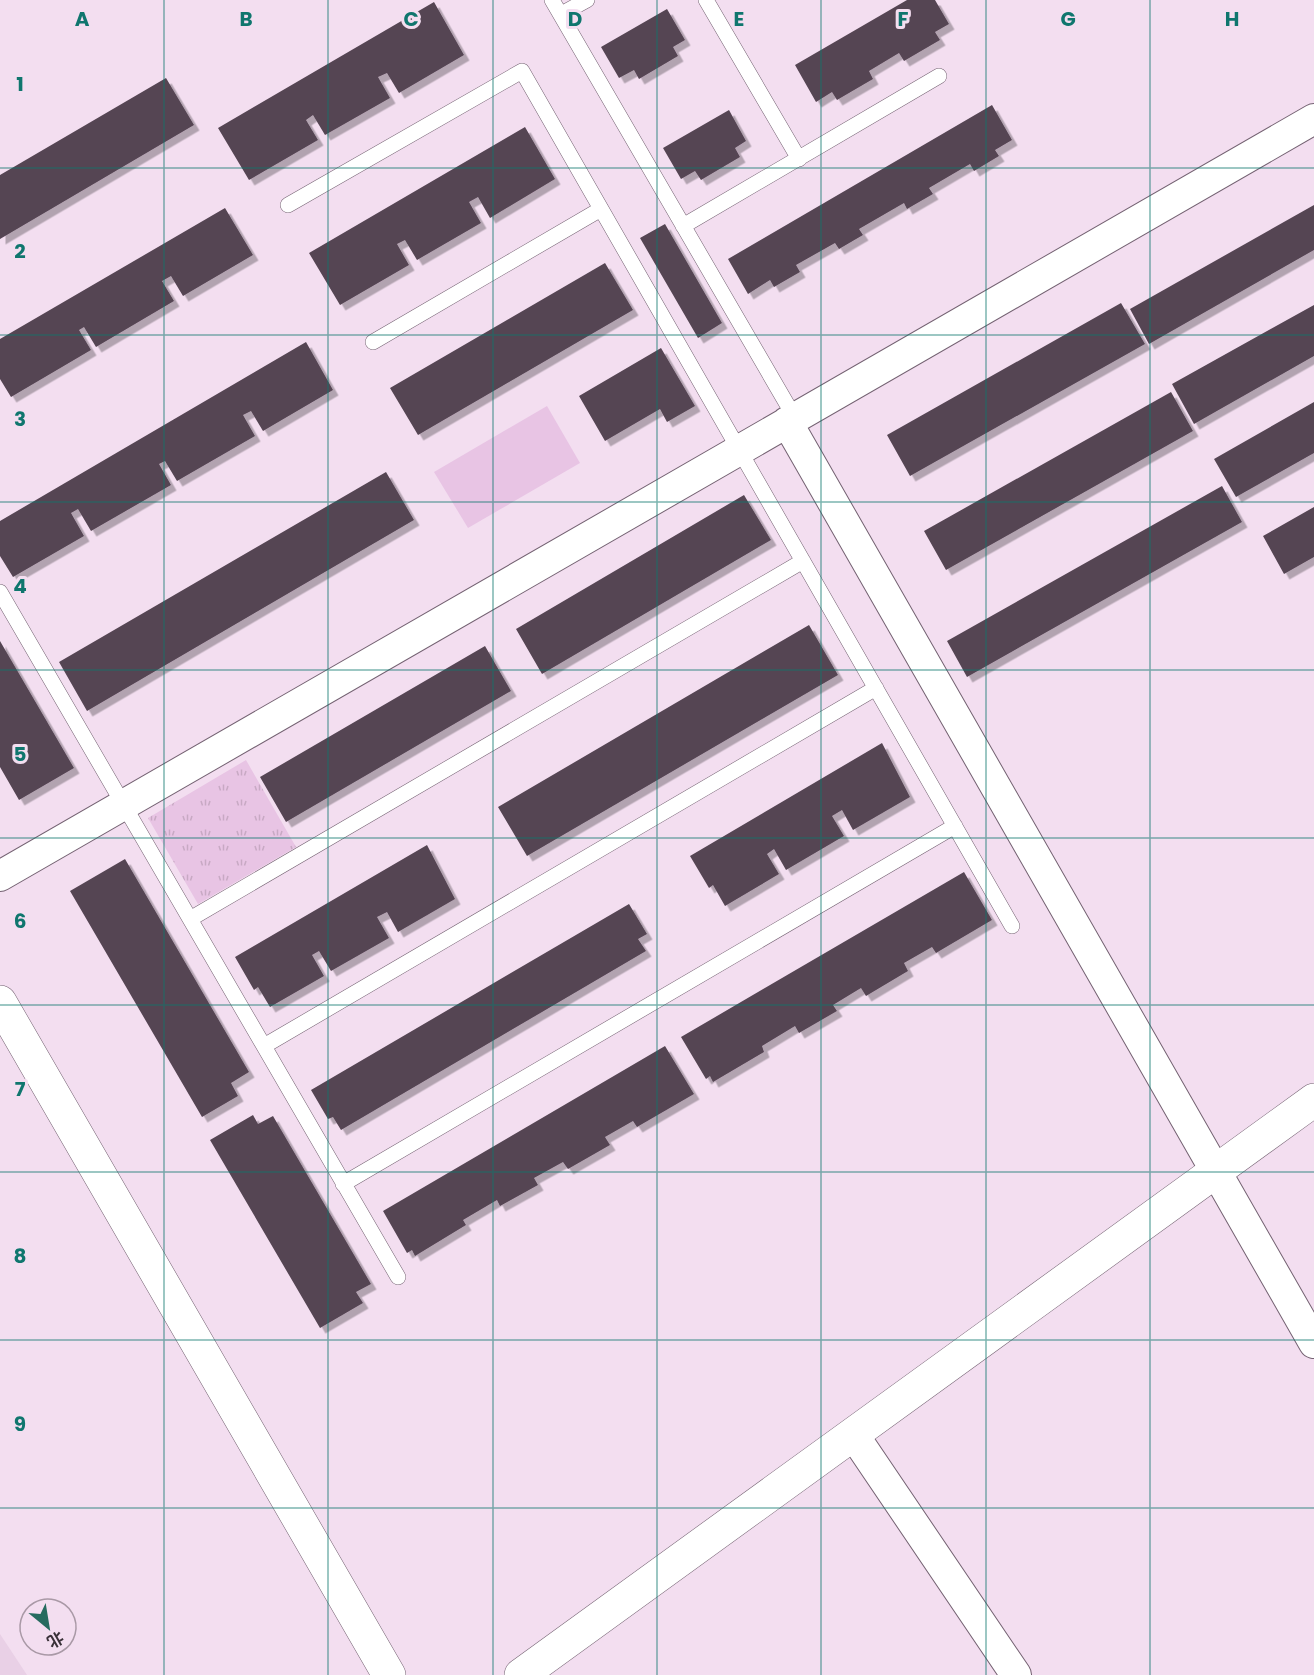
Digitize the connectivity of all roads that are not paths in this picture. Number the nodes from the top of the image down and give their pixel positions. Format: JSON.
{"nodes":[{"id":1,"x":552,"y":0,"type":"edge"},
{"id":2,"x":587,"y":0,"type":"edge"},
{"id":3,"x":706,"y":0,"type":"edge"},
{"id":4,"x":566,"y":12,"type":"dead end"},
{"id":5,"x":939,"y":76,"type":"dead end"},
{"id":6,"x":1314,"y":119,"type":"edge"},
{"id":7,"x":799,"y":159,"type":"junction"},
{"id":8,"x":288,"y":205,"type":"dead end"},
{"id":9,"x":601,"y":209,"type":"junction"},
{"id":10,"x":683,"y":226,"type":"junction"},
{"id":11,"x":373,"y":342,"type":"dead end"},
{"id":12,"x":791,"y":420,"type":"junction"},
{"id":13,"x":739,"y":450,"type":"junction"},
{"id":14,"x":803,"y":561,"type":"junction"},
{"id":15,"x":0,"y":592,"type":"edge"},
{"id":16,"x":876,"y":688,"type":"junction"},
{"id":17,"x":123,"y":804,"type":"junction"},
{"id":18,"x":955,"y":826,"type":"junction"},
{"id":19,"x":0,"y":876,"type":"edge"},
{"id":20,"x":190,"y":919,"type":"junction"},
{"id":21,"x":1012,"y":926,"type":"dead end"},
{"id":22,"x":0,"y":1002,"type":"edge"},
{"id":23,"x":264,"y":1046,"type":"junction"},
{"id":24,"x":1314,"y":1100,"type":"edge"},
{"id":25,"x":1215,"y":1172,"type":"junction"},
{"id":26,"x":343,"y":1184,"type":"junction"},
{"id":27,"x":398,"y":1277,"type":"dead end"},
{"id":28,"x":1314,"y":1343,"type":"edge"},
{"id":29,"x":853,"y":1434,"type":"junction"},
{"id":30,"x":389,"y":1675,"type":"edge"},
{"id":31,"x":520,"y":1675,"type":"edge"},
{"id":32,"x":1016,"y":1675,"type":"edge"}],
"edges":[{"from":1,"to":10,"type":"lane"},
{"from":2,"to":4,"type":"lane"},
{"from":3,"to":7,"type":"lane"},
{"from":5,"to":7,"type":"lane"},
{"from":6,"to":12,"type":"street"},
{"from":7,"to":10,"type":"lane"},
{"from":8,"to":9,"type":"lane"},
{"from":9,"to":11,"type":"lane"},
{"from":9,"to":13,"type":"lane"},
{"from":10,"to":12,"type":"lane"},
{"from":12,"to":13,"type":"street"},
{"from":12,"to":25,"type":"street"},
{"from":13,"to":14,"type":"lane"},
{"from":13,"to":17,"type":"street"},
{"from":14,"to":16,"type":"lane"},
{"from":14,"to":20,"type":"lane"},
{"from":15,"to":17,"type":"lane"},
{"from":16,"to":18,"type":"lane"},
{"from":16,"to":23,"type":"lane"},
{"from":17,"to":19,"type":"street"},
{"from":17,"to":20,"type":"lane"},
{"from":18,"to":21,"type":"lane"},
{"from":18,"to":26,"type":"lane"},
{"from":20,"to":23,"type":"lane"},
{"from":22,"to":30,"type":"street"},
{"from":23,"to":26,"type":"lane"},
{"from":24,"to":25,"type":"street"},
{"from":25,"to":28,"type":"street"},
{"from":25,"to":29,"type":"street"},
{"from":26,"to":27,"type":"lane"},
{"from":29,"to":31,"type":"street"},
{"from":29,"to":32,"type":"street"}]}
